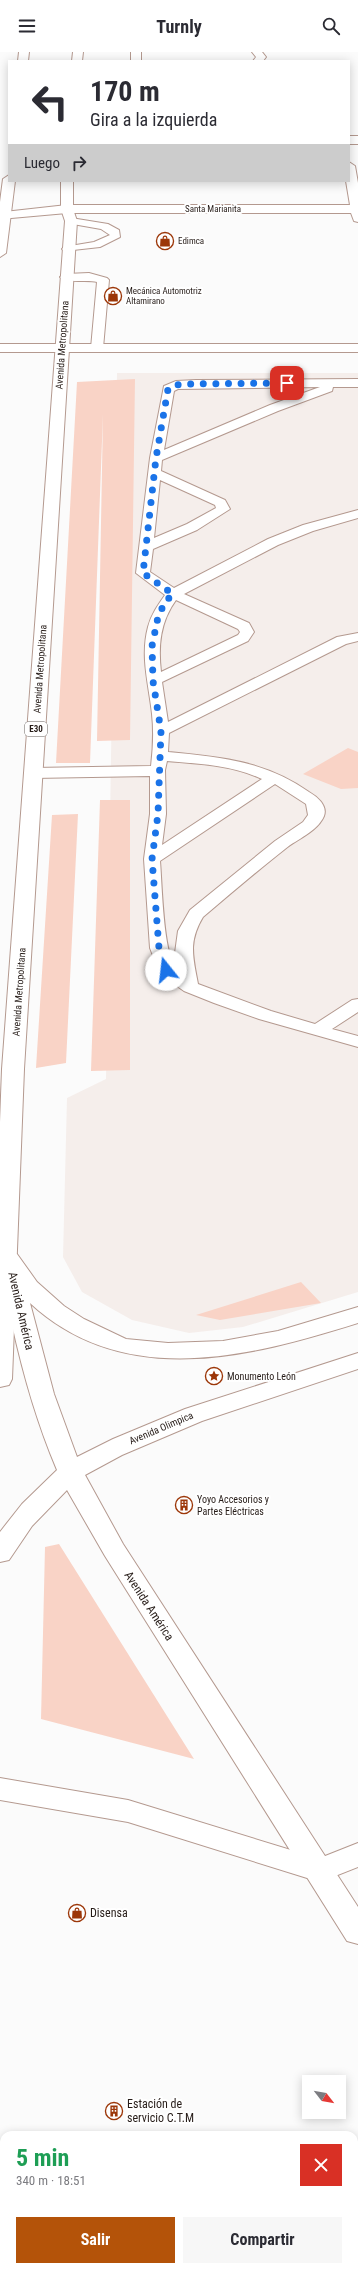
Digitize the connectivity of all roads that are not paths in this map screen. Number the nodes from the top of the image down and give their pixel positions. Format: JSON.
{"nodes":[{"id":1,"x":257,"y":52,"type":"edge"},
{"id":2,"x":259,"y":60,"type":"edge"},
{"id":3,"x":350,"y":172,"type":"edge"},
{"id":4,"x":8,"y":182,"type":"edge"},
{"id":5,"x":67,"y":182,"type":"edge"},
{"id":6,"x":357,"y":212,"type":"edge"},
{"id":7,"x":69,"y":215,"type":"junction"},
{"id":8,"x":2,"y":216,"type":"edge"},
{"id":9,"x":68,"y":249,"type":"junction"},
{"id":10,"x":0,"y":253,"type":"edge"},
{"id":11,"x":66,"y":277,"type":"junction"},
{"id":12,"x":0,"y":348,"type":"edge"},
{"id":13,"x":62,"y":348,"type":"junction"},
{"id":14,"x":97,"y":348,"type":"junction"},
{"id":15,"x":358,"y":348,"type":"edge"},
{"id":16,"x":340,"y":383,"type":"junction"},
{"id":17,"x":358,"y":383,"type":"edge"},
{"id":18,"x":156,"y":458,"type":"junction"},
{"id":19,"x":155,"y":473,"type":"junction"},
{"id":20,"x":358,"y":514,"type":"edge"},
{"id":21,"x":146,"y":546,"type":"junction"},
{"id":22,"x":173,"y":594,"type":"junction"},
{"id":23,"x":358,"y":637,"type":"edge"},
{"id":24,"x":153,"y":681,"type":"junction"},
{"id":25,"x":161,"y":731,"type":"junction"},
{"id":26,"x":159,"y":764,"type":"junction"},
{"id":27,"x":33,"y":773,"type":"junction"},
{"id":28,"x":275,"y":777,"type":"junction"},
{"id":29,"x":152,"y":859,"type":"junction"},
{"id":30,"x":190,"y":987,"type":"junction"},
{"id":31,"x":358,"y":1004,"type":"edge"},
{"id":32,"x":319,"y":1029,"type":"junction"},
{"id":33,"x":358,"y":1042,"type":"edge"},
{"id":34,"x":7,"y":1069,"type":"edge"},
{"id":35,"x":7,"y":1250,"type":"junction"},
{"id":36,"x":358,"y":1316,"type":"edge"},
{"id":37,"x":358,"y":1361,"type":"edge"},
{"id":38,"x":0,"y":1379,"type":"edge"},
{"id":39,"x":71,"y":1473,"type":"junction"},
{"id":40,"x":0,"y":1553,"type":"edge"},
{"id":41,"x":0,"y":1789,"type":"edge"},
{"id":42,"x":358,"y":1855,"type":"edge"},
{"id":43,"x":320,"y":1870,"type":"junction"},
{"id":44,"x":358,"y":1932,"type":"edge"}],
"edges":[{"from":1,"to":2,"type":"lane"},
{"from":3,"to":6,"type":"main road"},
{"from":4,"to":8,"type":"main road"},
{"from":5,"to":7,"type":"main road","number":"E30"},
{"from":6,"to":7,"type":"main road","name":"Santa Marianita"},
{"from":7,"to":8,"type":"main road","name":"Santa Marianita"},
{"from":7,"to":9,"type":"main road","name":"Avenida Metropolitana","number":"E30"},
{"from":7,"to":9,"type":"lane"},
{"from":8,"to":10,"type":"main road"},
{"from":9,"to":11,"type":"main road","name":"Avenida Metropolitana","number":"E30"},
{"from":11,"to":13,"type":"main road","name":"Avenida Metropolitana","number":"E30"},
{"from":11,"to":14,"type":"lane"},
{"from":12,"to":13,"type":"main road"},
{"from":13,"to":14,"type":"main road"},
{"from":13,"to":27,"type":"main road","name":"Avenida Metropolitana","number":"E30"},
{"from":14,"to":15,"type":"main road"},
{"from":16,"to":17,"type":"lane"},
{"from":16,"to":18,"type":"lane"},
{"from":16,"to":18,"type":"lane"},
{"from":18,"to":19,"type":"lane"},
{"from":19,"to":21,"type":"lane"},
{"from":19,"to":21,"type":"lane"},
{"from":20,"to":22,"type":"lane"},
{"from":21,"to":22,"type":"lane"},
{"from":22,"to":24,"type":"lane"},
{"from":22,"to":24,"type":"lane"},
{"from":23,"to":25,"type":"lane"},
{"from":24,"to":25,"type":"lane"},
{"from":25,"to":26,"type":"lane"},
{"from":26,"to":27,"type":"lane"},
{"from":26,"to":28,"type":"lane"},
{"from":26,"to":29,"type":"lane"},
{"from":27,"to":34,"type":"main road","name":"Avenida Metropolitana","number":"E30"},
{"from":28,"to":29,"type":"lane"},
{"from":28,"to":30,"type":"lane"},
{"from":29,"to":30,"type":"lane"},
{"from":30,"to":32,"type":"lane"},
{"from":31,"to":32,"type":"lane"},
{"from":32,"to":33,"type":"lane"},
{"from":34,"to":35,"type":"main road","name":"Avenida Metropolitana","number":"E30"},
{"from":35,"to":36,"type":"main road"},
{"from":35,"to":38,"type":"main road","number":"E30"},
{"from":35,"to":39,"type":"main road","name":"Avenida América"},
{"from":37,"to":39,"type":"main road","name":"Avenida Olimpica"},
{"from":39,"to":40,"type":"main road","name":"Avenida Olimpica"},
{"from":39,"to":43,"type":"main road","name":"Avenida América"},
{"from":41,"to":43,"type":"main road"},
{"from":42,"to":43,"type":"main road"},
{"from":43,"to":44,"type":"main road","name":"Avenida América"}]}
